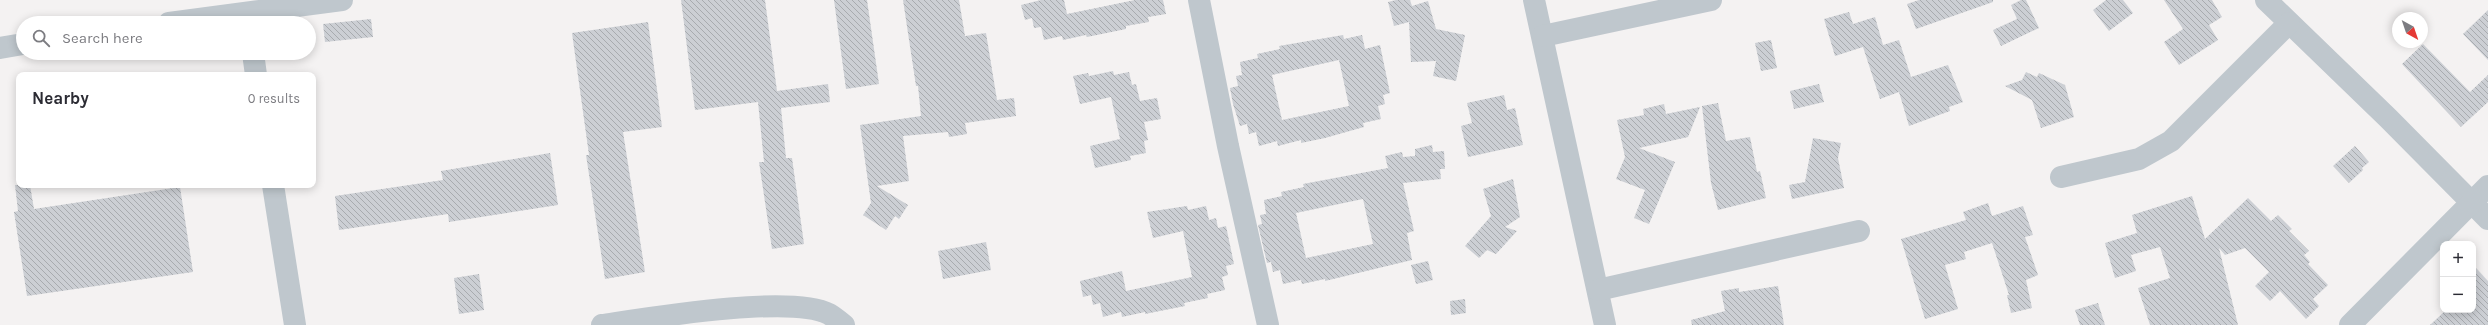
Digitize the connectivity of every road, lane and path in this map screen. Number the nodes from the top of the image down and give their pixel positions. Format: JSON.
{"nodes":[{"id":1,"x":342,"y":0,"type":"edge"},
{"id":2,"x":1200,"y":0,"type":"edge"},
{"id":3,"x":1534,"y":0,"type":"edge"},
{"id":4,"x":1711,"y":0,"type":"edge"},
{"id":5,"x":2266,"y":0,"type":"edge"},
{"id":6,"x":253,"y":16,"type":"edge"},
{"id":7,"x":2289,"y":23,"type":"junction"},
{"id":8,"x":1543,"y":36,"type":"junction"},
{"id":9,"x":16,"y":45,"type":"edge"},
{"id":10,"x":0,"y":48,"type":"edge"},
{"id":11,"x":254,"y":60,"type":"edge"},
{"id":12,"x":256,"y":72,"type":"edge"},
{"id":13,"x":2061,"y":177,"type":"dead end"},
{"id":14,"x":2488,"y":186,"type":"edge"},
{"id":15,"x":273,"y":188,"type":"edge"},
{"id":16,"x":2472,"y":203,"type":"junction"},
{"id":17,"x":2488,"y":219,"type":"edge"},
{"id":18,"x":1859,"y":231,"type":"dead end"},
{"id":19,"x":1598,"y":290,"type":"junction"},
{"id":20,"x":295,"y":325,"type":"edge"},
{"id":21,"x":602,"y":325,"type":"edge"},
{"id":22,"x":844,"y":325,"type":"edge"},
{"id":23,"x":1268,"y":325,"type":"edge"},
{"id":24,"x":1605,"y":325,"type":"edge"},
{"id":25,"x":2350,"y":325,"type":"edge"}],
"edges":[{"from":1,"to":6,"type":"street"},
{"from":2,"to":23,"type":"street"},
{"from":3,"to":8,"type":"street"},
{"from":4,"to":8,"type":"street"},
{"from":5,"to":7,"type":"street"},
{"from":7,"to":13,"type":"street"},
{"from":7,"to":16,"type":"street"},
{"from":8,"to":19,"type":"street"},
{"from":9,"to":10,"type":"street"},
{"from":11,"to":12,"type":"street"},
{"from":14,"to":16,"type":"street"},
{"from":15,"to":20,"type":"street"},
{"from":16,"to":17,"type":"street"},
{"from":16,"to":25,"type":"street"},
{"from":18,"to":19,"type":"street"},
{"from":19,"to":24,"type":"street"},
{"from":21,"to":22,"type":"street"}]}
